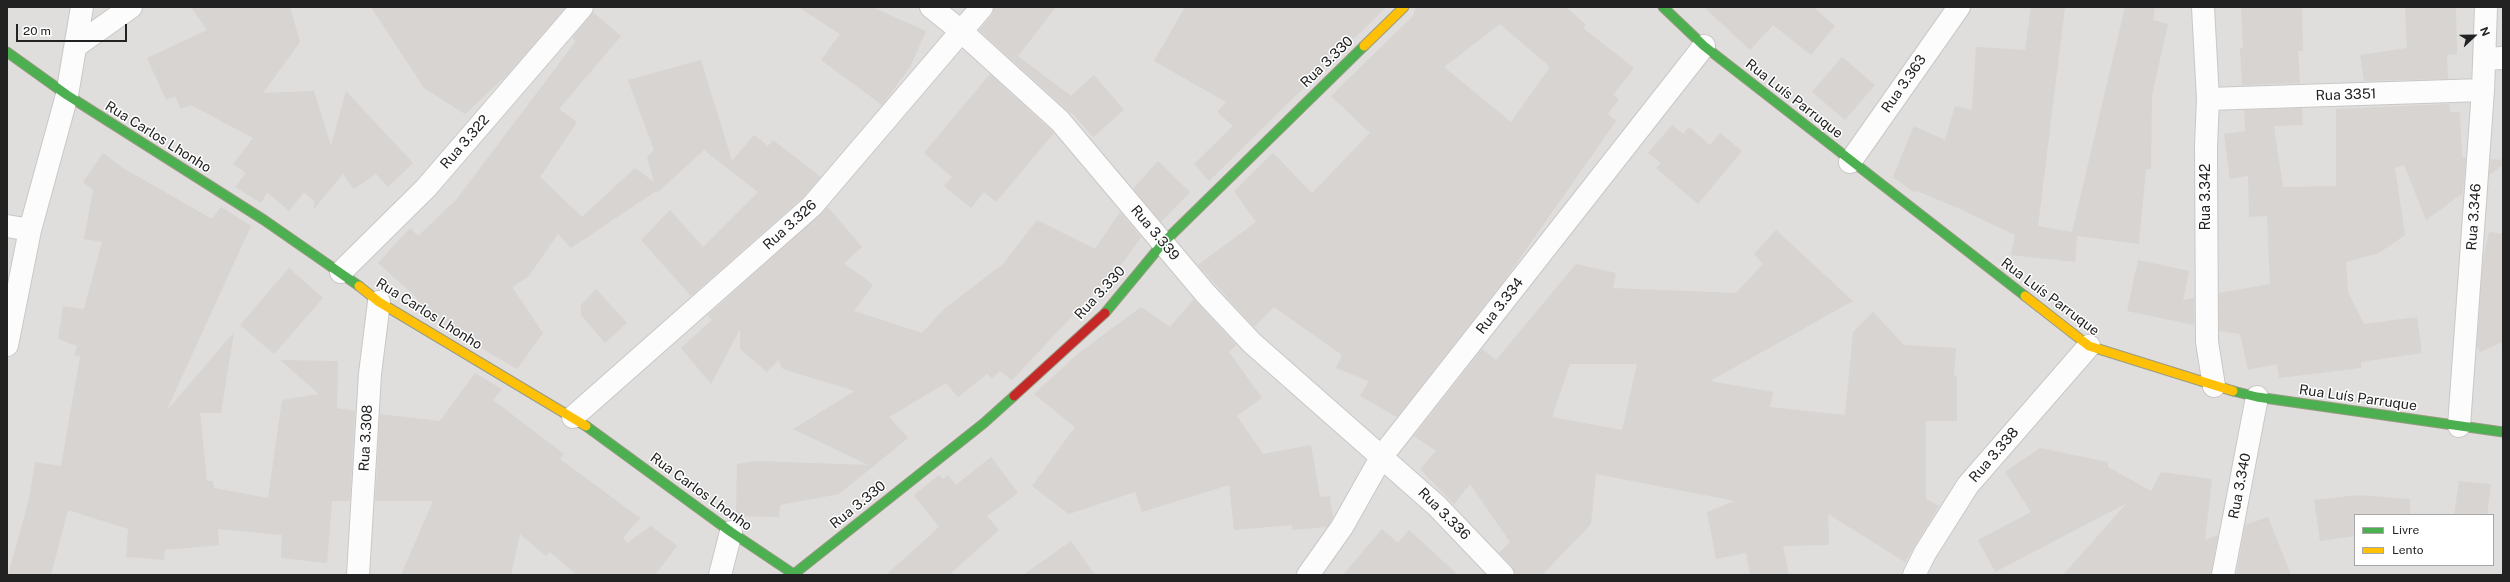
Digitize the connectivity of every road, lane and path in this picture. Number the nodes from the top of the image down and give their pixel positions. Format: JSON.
{"nodes":[{"id":1,"x":82,"y":7,"type":"edge"},
{"id":2,"x":131,"y":7,"type":"edge"},
{"id":3,"x":582,"y":7,"type":"edge"},
{"id":4,"x":931,"y":7,"type":"edge"},
{"id":5,"x":982,"y":7,"type":"edge"},
{"id":6,"x":1404,"y":7,"type":"edge"},
{"id":7,"x":1662,"y":7,"type":"edge"},
{"id":8,"x":1959,"y":7,"type":"edge"},
{"id":9,"x":2203,"y":7,"type":"edge"},
{"id":10,"x":2486,"y":7,"type":"edge"},
{"id":11,"x":961,"y":31,"type":"junction"},
{"id":12,"x":76,"y":46,"type":"junction"},
{"id":13,"x":1704,"y":46,"type":"junction"},
{"id":14,"x":7,"y":52,"type":"edge"},
{"id":15,"x":2493,"y":59,"type":"edge"},
{"id":16,"x":2483,"y":90,"type":"junction"},
{"id":17,"x":67,"y":95,"type":"junction"},
{"id":18,"x":2208,"y":99,"type":"junction"},
{"id":19,"x":1850,"y":162,"type":"junction"},
{"id":20,"x":7,"y":226,"type":"edge"},
{"id":21,"x":30,"y":230,"type":"junction"},
{"id":22,"x":1163,"y":243,"type":"junction"},
{"id":23,"x":342,"y":272,"type":"junction"},
{"id":24,"x":379,"y":302,"type":"junction"},
{"id":25,"x":7,"y":345,"type":"edge"},
{"id":26,"x":2089,"y":346,"type":"junction"},
{"id":27,"x":2214,"y":386,"type":"junction"},
{"id":28,"x":2258,"y":397,"type":"junction"},
{"id":29,"x":573,"y":417,"type":"junction"},
{"id":30,"x":2459,"y":426,"type":"junction"},
{"id":31,"x":2503,"y":432,"type":"edge"},
{"id":32,"x":1382,"y":456,"type":"junction"},
{"id":33,"x":731,"y":532,"type":"junction"},
{"id":34,"x":358,"y":575,"type":"edge"},
{"id":35,"x":720,"y":575,"type":"edge"},
{"id":36,"x":795,"y":575,"type":"edge"},
{"id":37,"x":1308,"y":575,"type":"edge"},
{"id":38,"x":1503,"y":575,"type":"edge"},
{"id":39,"x":1914,"y":575,"type":"edge"},
{"id":40,"x":2223,"y":575,"type":"edge"}],
"edges":[{"from":1,"to":12,"type":"street"},
{"from":2,"to":12,"type":"street"},
{"from":3,"to":23,"type":"street","name":"Rua 3.322"},
{"from":4,"to":11,"type":"street","name":"Rua 3.339"},
{"from":5,"to":11,"type":"street","name":"Rua 3.326"},
{"from":6,"to":22,"type":"street","name":"Rua 3.330"},
{"from":7,"to":13,"type":"street","name":"Rua Luís Parruque"},
{"from":8,"to":19,"type":"street","name":"Rua 3.363"},
{"from":9,"to":18,"type":"street","name":"Rua 3.342"},
{"from":10,"to":15,"type":"street","name":"Rua 3.346"},
{"from":11,"to":22,"type":"street","name":"Rua 3.339"},
{"from":11,"to":29,"type":"street","name":"Rua 3.326"},
{"from":12,"to":17,"type":"street"},
{"from":13,"to":19,"type":"street","name":"Rua Luís Parruque"},
{"from":13,"to":32,"type":"street","name":"Rua 3.334"},
{"from":14,"to":17,"type":"street","name":"Rua Carlos Lhonho"},
{"from":15,"to":16,"type":"street","name":"Rua 3.346"},
{"from":16,"to":18,"type":"street","name":"Rua 3351"},
{"from":16,"to":30,"type":"street","name":"Rua 3.346"},
{"from":17,"to":21,"type":"street"},
{"from":17,"to":23,"type":"street","name":"Rua Carlos Lhonho"},
{"from":18,"to":27,"type":"street","name":"Rua 3.342"},
{"from":19,"to":26,"type":"street","name":"Rua Luís Parruque"},
{"from":20,"to":21,"type":"street"},
{"from":21,"to":25,"type":"street"},
{"from":22,"to":32,"type":"street","name":"Rua 3.339"},
{"from":22,"to":36,"type":"street","name":"Rua 3.330"},
{"from":23,"to":24,"type":"street","name":"Rua Carlos Lhonho"},
{"from":24,"to":29,"type":"street","name":"Rua Carlos Lhonho"},
{"from":24,"to":34,"type":"street","name":"Rua 3.308"},
{"from":26,"to":27,"type":"street","name":"Rua Luís Parruque"},
{"from":26,"to":39,"type":"street","name":"Rua 3.338"},
{"from":27,"to":28,"type":"street","name":"Rua Luís Parruque"},
{"from":28,"to":30,"type":"street","name":"Rua Luís Parruque"},
{"from":28,"to":40,"type":"street","name":"Rua 3.340"},
{"from":29,"to":33,"type":"street","name":"Rua Carlos Lhonho"},
{"from":30,"to":31,"type":"street","name":"Rua Luís Parruque"},
{"from":32,"to":37,"type":"street","name":"Rua 3.334"},
{"from":32,"to":38,"type":"street","name":"Rua 3.336"},
{"from":33,"to":35,"type":"street"},
{"from":33,"to":36,"type":"street","name":"Rua Carlos Lhonho"}]}
